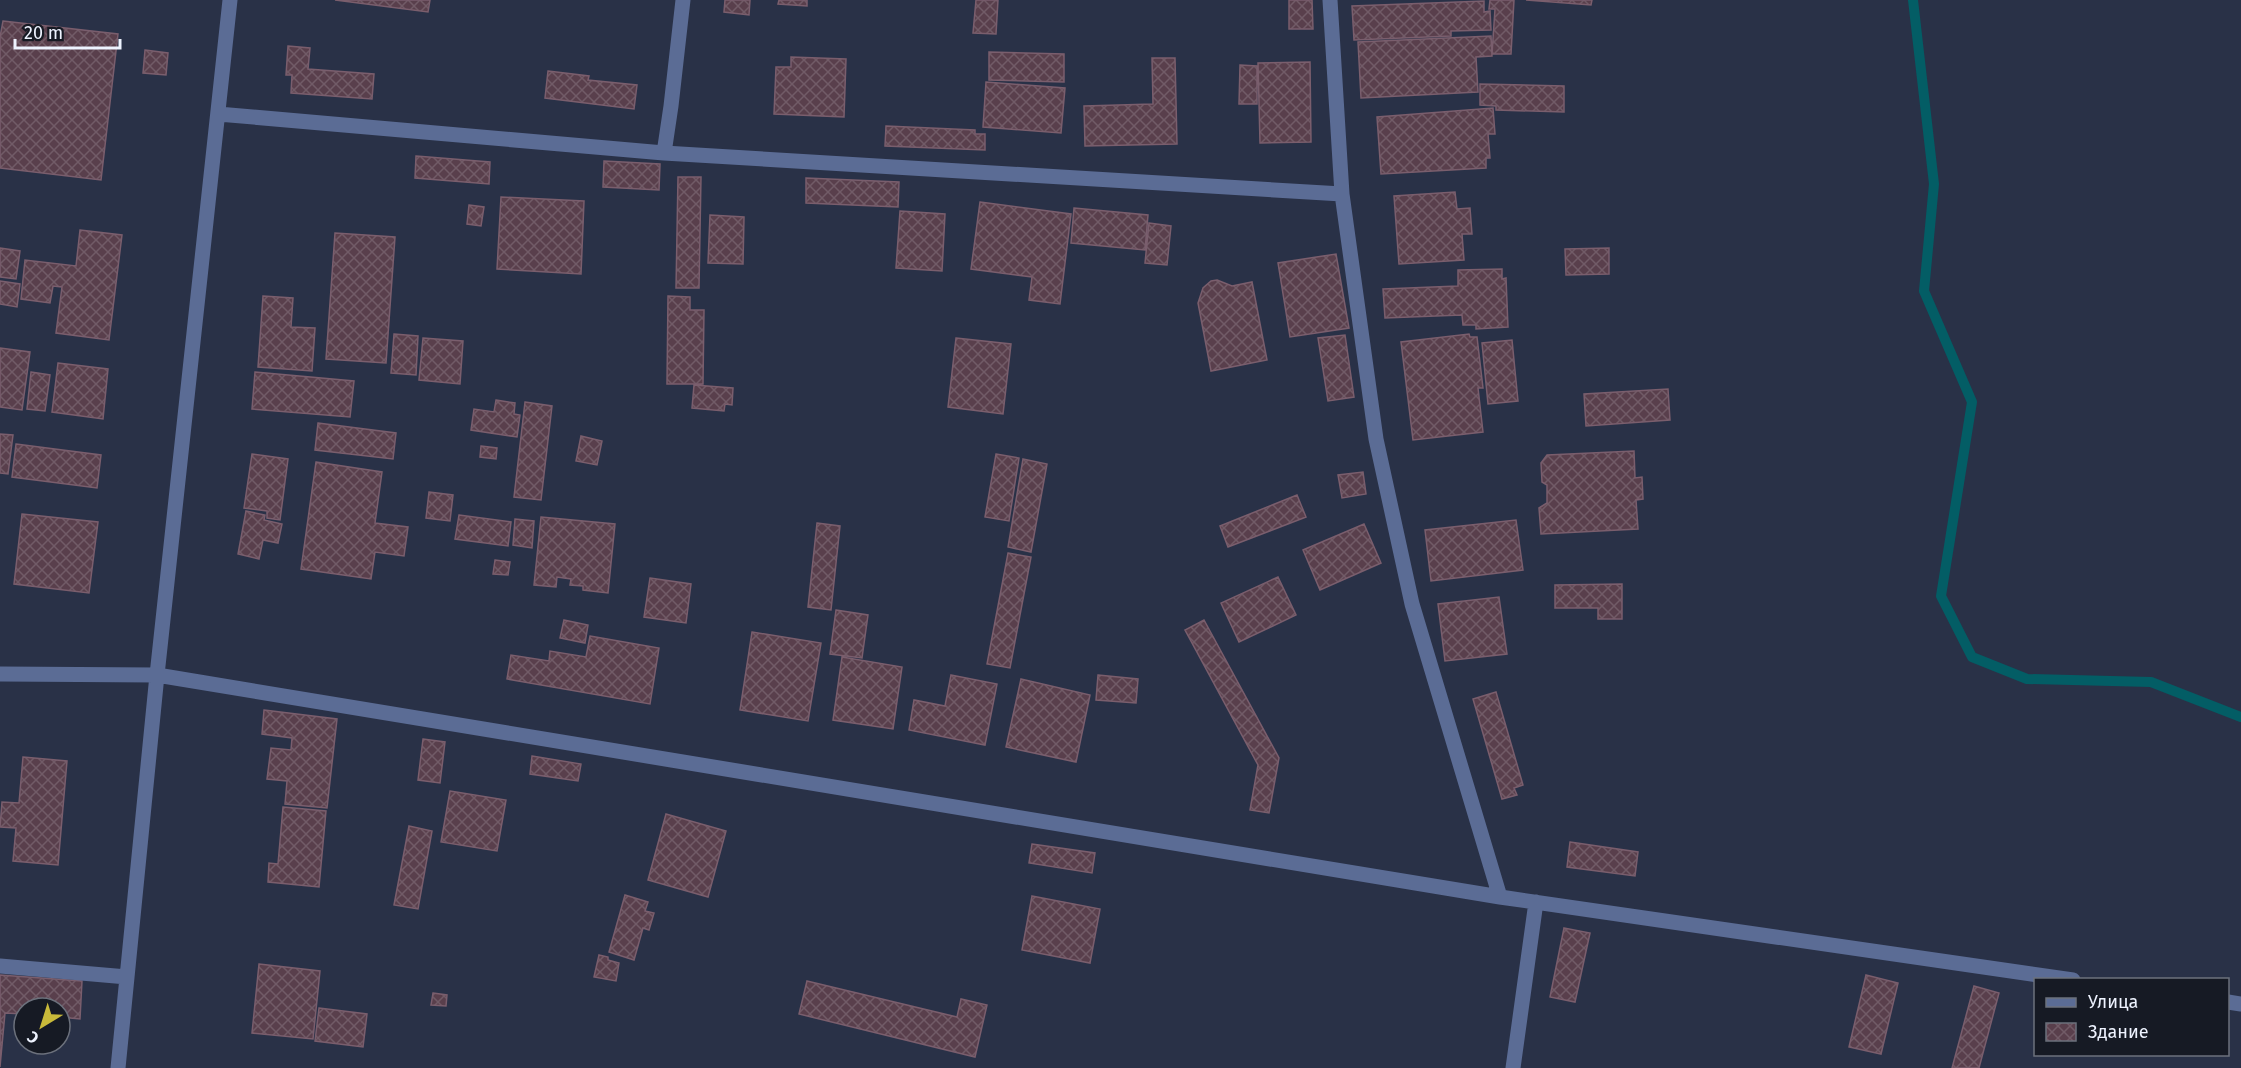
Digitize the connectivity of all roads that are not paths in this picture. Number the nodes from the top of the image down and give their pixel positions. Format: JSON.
{"nodes":[{"id":1,"x":230,"y":0,"type":"edge"},
{"id":2,"x":683,"y":0,"type":"edge"},
{"id":3,"x":1330,"y":0,"type":"edge"},
{"id":4,"x":218,"y":114,"type":"junction"},
{"id":5,"x":663,"y":153,"type":"junction"},
{"id":6,"x":1342,"y":194,"type":"junction"},
{"id":7,"x":0,"y":674,"type":"edge"},
{"id":8,"x":157,"y":675,"type":"junction"},
{"id":9,"x":1500,"y":897,"type":"junction"},
{"id":10,"x":1536,"y":902,"type":"junction"},
{"id":11,"x":0,"y":966,"type":"edge"},
{"id":12,"x":127,"y":976,"type":"junction"},
{"id":13,"x":2059,"y":978,"type":"edge"},
{"id":14,"x":118,"y":1068,"type":"edge"},
{"id":15,"x":1513,"y":1068,"type":"edge"}],
"edges":[{"from":1,"to":4,"type":"street"},
{"from":2,"to":5,"type":"street"},
{"from":3,"to":6,"type":"street"},
{"from":4,"to":5,"type":"street"},
{"from":4,"to":8,"type":"street"},
{"from":5,"to":6,"type":"street"},
{"from":6,"to":9,"type":"street"},
{"from":7,"to":8,"type":"street"},
{"from":8,"to":9,"type":"street"},
{"from":8,"to":12,"type":"street"},
{"from":9,"to":10,"type":"street"},
{"from":10,"to":13,"type":"street"},
{"from":10,"to":15,"type":"street"},
{"from":11,"to":12,"type":"street"},
{"from":12,"to":14,"type":"street"}]}
